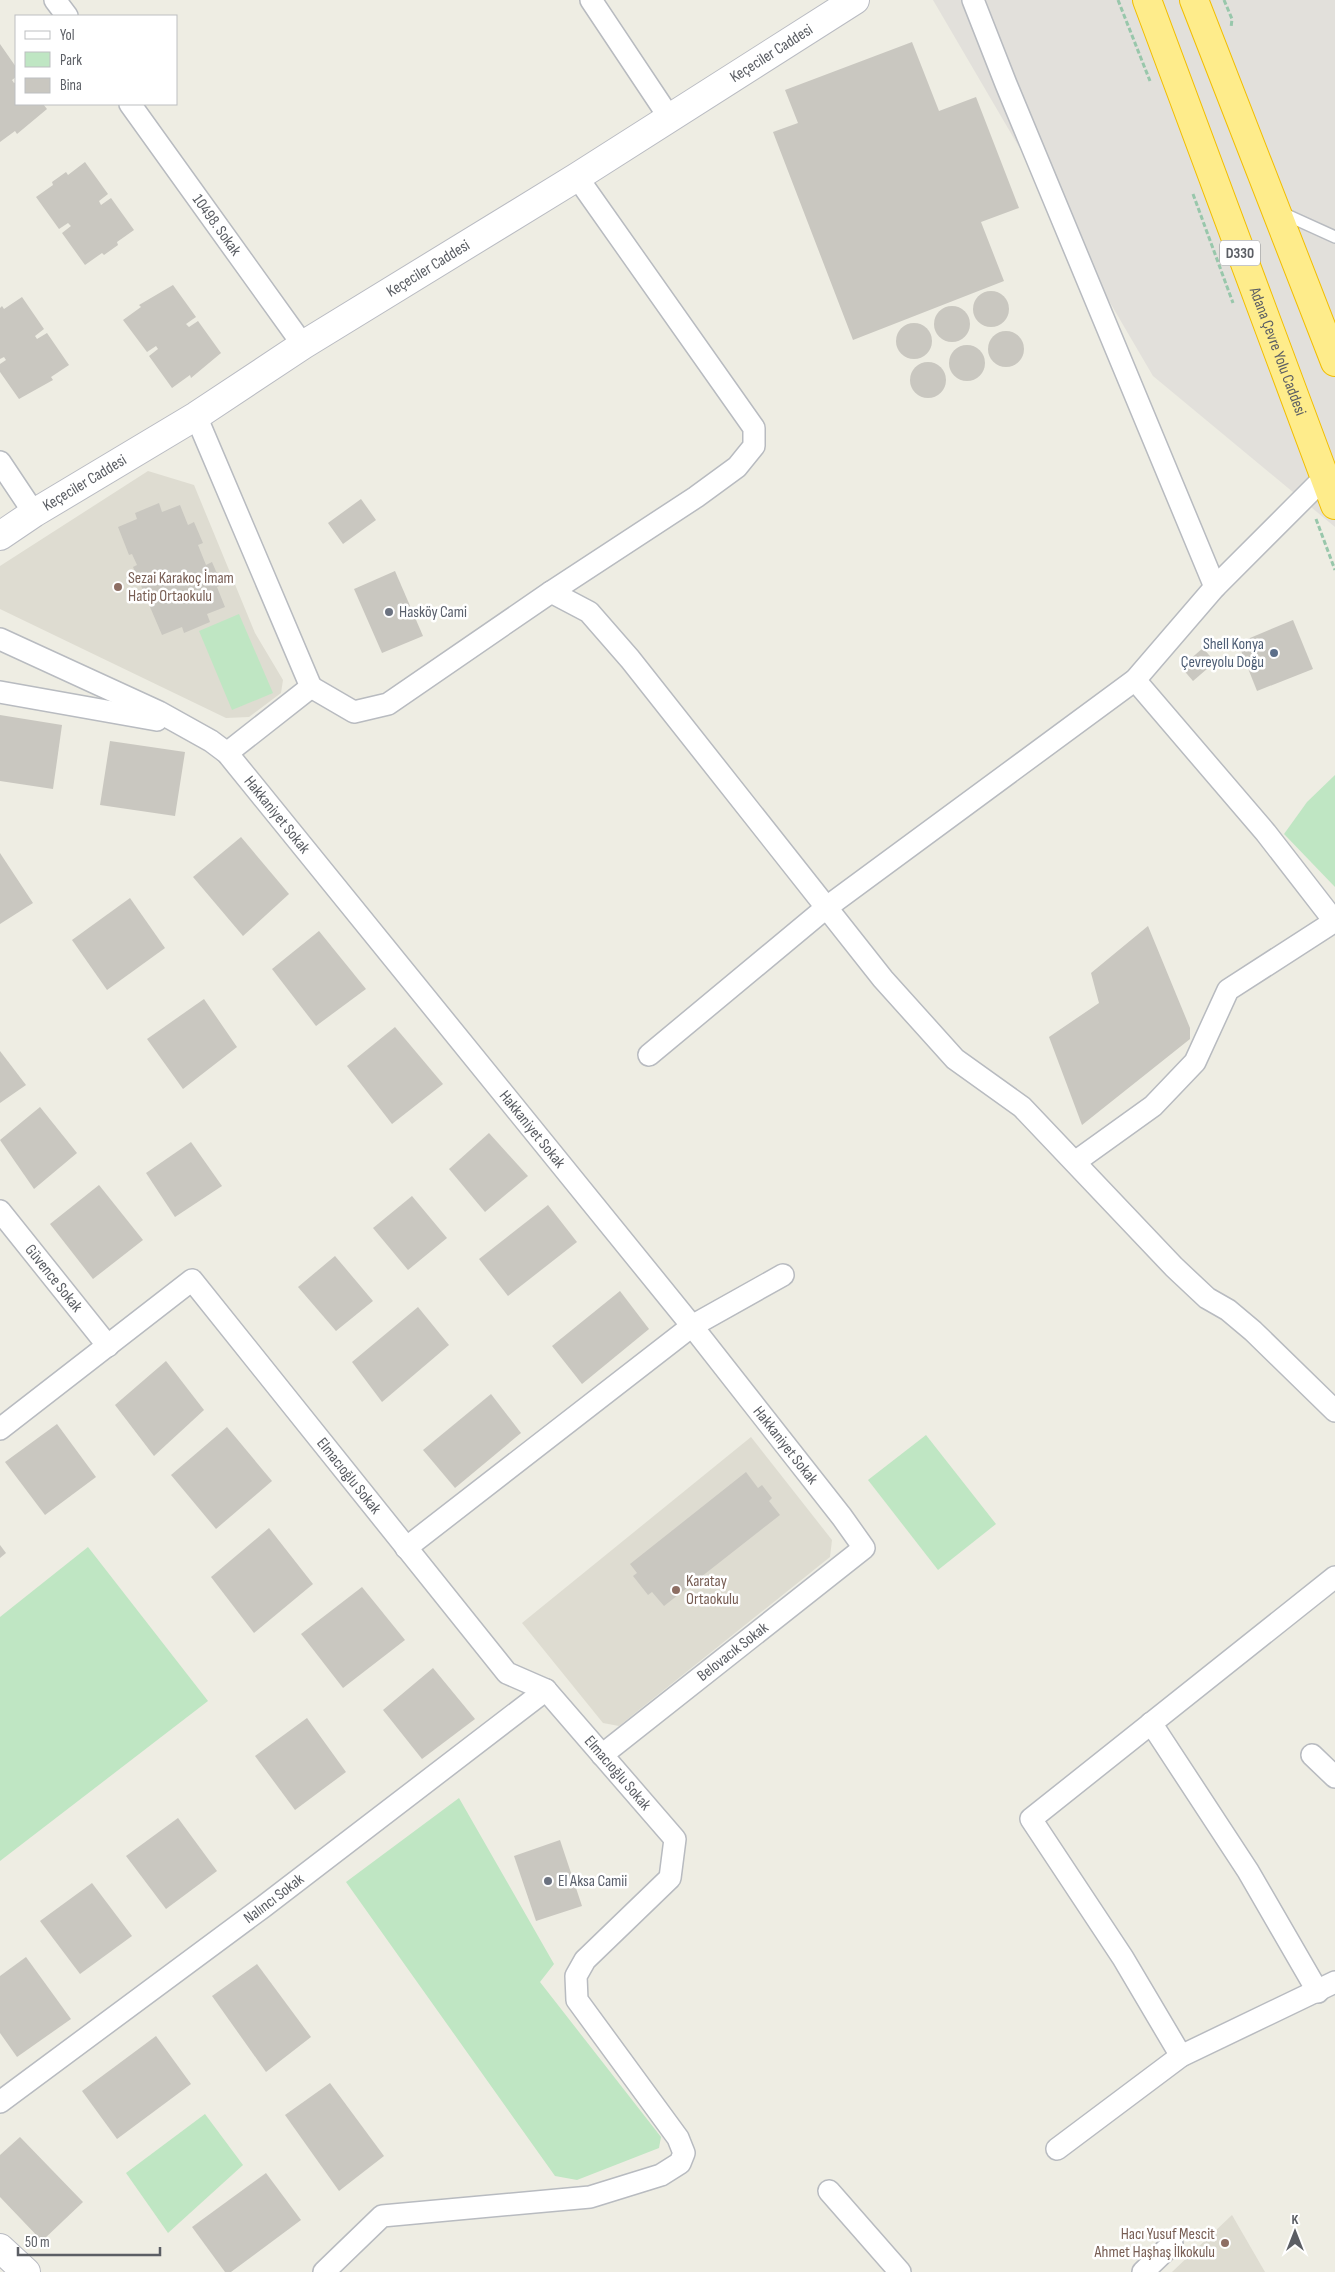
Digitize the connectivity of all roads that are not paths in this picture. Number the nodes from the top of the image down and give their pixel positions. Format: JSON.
{"nodes":[{"id":1,"x":55,"y":0,"type":"edge"},
{"id":2,"x":591,"y":0,"type":"edge"},
{"id":3,"x":855,"y":0,"type":"edge"},
{"id":4,"x":973,"y":0,"type":"edge"},
{"id":5,"x":1147,"y":0,"type":"edge"},
{"id":6,"x":1194,"y":0,"type":"edge"},
{"id":7,"x":66,"y":15,"type":"edge"},
{"id":8,"x":131,"y":105,"type":"edge"},
{"id":9,"x":669,"y":117,"type":"junction"},
{"id":10,"x":577,"y":177,"type":"junction"},
{"id":11,"x":1276,"y":210,"type":"junction"},
{"id":12,"x":1335,"y":237,"type":"edge"},
{"id":13,"x":303,"y":345,"type":"junction"},
{"id":14,"x":1335,"y":362,"type":"edge"},
{"id":15,"x":196,"y":416,"type":"junction"},
{"id":16,"x":0,"y":462,"type":"edge"},
{"id":17,"x":1324,"y":478,"type":"junction"},
{"id":18,"x":1335,"y":505,"type":"edge"},
{"id":19,"x":34,"y":513,"type":"junction"},
{"id":20,"x":0,"y":536,"type":"edge"},
{"id":21,"x":1215,"y":587,"type":"junction"},
{"id":22,"x":551,"y":592,"type":"junction"},
{"id":23,"x":0,"y":640,"type":"edge"},
{"id":24,"x":1136,"y":680,"type":"junction"},
{"id":25,"x":311,"y":687,"type":"junction"},
{"id":26,"x":0,"y":692,"type":"edge"},
{"id":27,"x":184,"y":726,"type":"junction"},
{"id":28,"x":227,"y":753,"type":"junction"},
{"id":29,"x":827,"y":907,"type":"junction"},
{"id":30,"x":1335,"y":922,"type":"edge"},
{"id":31,"x":648,"y":1055,"type":"dead end"},
{"id":32,"x":1075,"y":1162,"type":"junction"},
{"id":33,"x":0,"y":1211,"type":"edge"},
{"id":34,"x":783,"y":1275,"type":"dead end"},
{"id":35,"x":692,"y":1326,"type":"junction"},
{"id":36,"x":108,"y":1346,"type":"junction"},
{"id":37,"x":1335,"y":1411,"type":"edge"},
{"id":38,"x":0,"y":1430,"type":"edge"},
{"id":39,"x":406,"y":1548,"type":"junction"},
{"id":40,"x":864,"y":1548,"type":"joint"},
{"id":41,"x":1335,"y":1577,"type":"edge"},
{"id":42,"x":546,"y":1690,"type":"junction"},
{"id":43,"x":1152,"y":1723,"type":"junction"},
{"id":44,"x":602,"y":1755,"type":"junction"},
{"id":45,"x":1312,"y":1755,"type":"dead end"},
{"id":46,"x":1335,"y":1777,"type":"edge"},
{"id":47,"x":1326,"y":1987,"type":"edge"},
{"id":48,"x":1182,"y":2056,"type":"junction"},
{"id":49,"x":0,"y":2102,"type":"edge"},
{"id":50,"x":1057,"y":2149,"type":"dead end"},
{"id":51,"x":829,"y":2191,"type":"dead end"},
{"id":52,"x":1172,"y":2244,"type":"dead end"},
{"id":53,"x":0,"y":2248,"type":"edge"},
{"id":54,"x":26,"y":2272,"type":"edge"},
{"id":55,"x":324,"y":2272,"type":"edge"},
{"id":56,"x":900,"y":2272,"type":"edge"},
{"id":57,"x":1144,"y":2272,"type":"edge"}],
"edges":[{"from":1,"to":7,"type":"street"},
{"from":2,"to":9,"type":"street"},
{"from":3,"to":9,"type":"street","name":"Keçeciler Caddesi"},
{"from":4,"to":21,"type":"street"},
{"from":5,"to":17,"type":"highway","name":"Adana Çevre Yolu Caddesi","number":"D330"},
{"from":6,"to":11,"type":"highway"},
{"from":8,"to":13,"type":"street","name":"10498. Sokak"},
{"from":9,"to":10,"type":"street","name":"Keçeciler Caddesi"},
{"from":10,"to":13,"type":"street","name":"Keçeciler Caddesi"},
{"from":10,"to":22,"type":"street"},
{"from":11,"to":12,"type":"lane"},
{"from":11,"to":14,"type":"highway"},
{"from":13,"to":15,"type":"street","name":"Keçeciler Caddesi"},
{"from":15,"to":19,"type":"street","name":"Keçeciler Caddesi"},
{"from":15,"to":25,"type":"street"},
{"from":16,"to":19,"type":"street"},
{"from":17,"to":18,"type":"highway","name":"Adana Çevre Yolu Caddesi","number":"D330"},
{"from":17,"to":21,"type":"street"},
{"from":19,"to":20,"type":"street","name":"Keçeciler Caddesi"},
{"from":21,"to":24,"type":"street"},
{"from":22,"to":25,"type":"street"},
{"from":22,"to":29,"type":"street"},
{"from":23,"to":27,"type":"street","name":"Hakkaniyet Sokak"},
{"from":24,"to":29,"type":"street"},
{"from":24,"to":30,"type":"street"},
{"from":25,"to":28,"type":"street"},
{"from":26,"to":27,"type":"street","name":"Hakkaniyet Sokak"},
{"from":27,"to":28,"type":"street","name":"Hakkaniyet Sokak"},
{"from":28,"to":35,"type":"street","name":"Hakkaniyet Sokak"},
{"from":29,"to":31,"type":"street"},
{"from":29,"to":32,"type":"street"},
{"from":30,"to":32,"type":"street"},
{"from":32,"to":37,"type":"street"},
{"from":33,"to":36,"type":"street","name":"Güvence Sokak"},
{"from":34,"to":35,"type":"street"},
{"from":35,"to":39,"type":"street"},
{"from":35,"to":40,"type":"street","name":"Hakkaniyet Sokak"},
{"from":36,"to":38,"type":"street","name":"Elmacıoğlu Sokak"},
{"from":36,"to":39,"type":"street","name":"Elmacıoğlu Sokak"},
{"from":39,"to":42,"type":"street","name":"Elmacıoğlu Sokak"},
{"from":40,"to":44,"type":"street","name":"Belovacık Sokak"},
{"from":41,"to":43,"type":"street"},
{"from":42,"to":44,"type":"street","name":"Elmacıoğlu Sokak"},
{"from":42,"to":49,"type":"street","name":"Nalıncı Sokak"},
{"from":43,"to":47,"type":"street"},
{"from":43,"to":48,"type":"street"},
{"from":44,"to":55,"type":"street","name":"Elmacıoğlu Sokak"},
{"from":45,"to":46,"type":"street"},
{"from":47,"to":48,"type":"street"},
{"from":48,"to":50,"type":"street"},
{"from":51,"to":56,"type":"street"},
{"from":52,"to":57,"type":"street"},
{"from":53,"to":54,"type":"street"}]}
